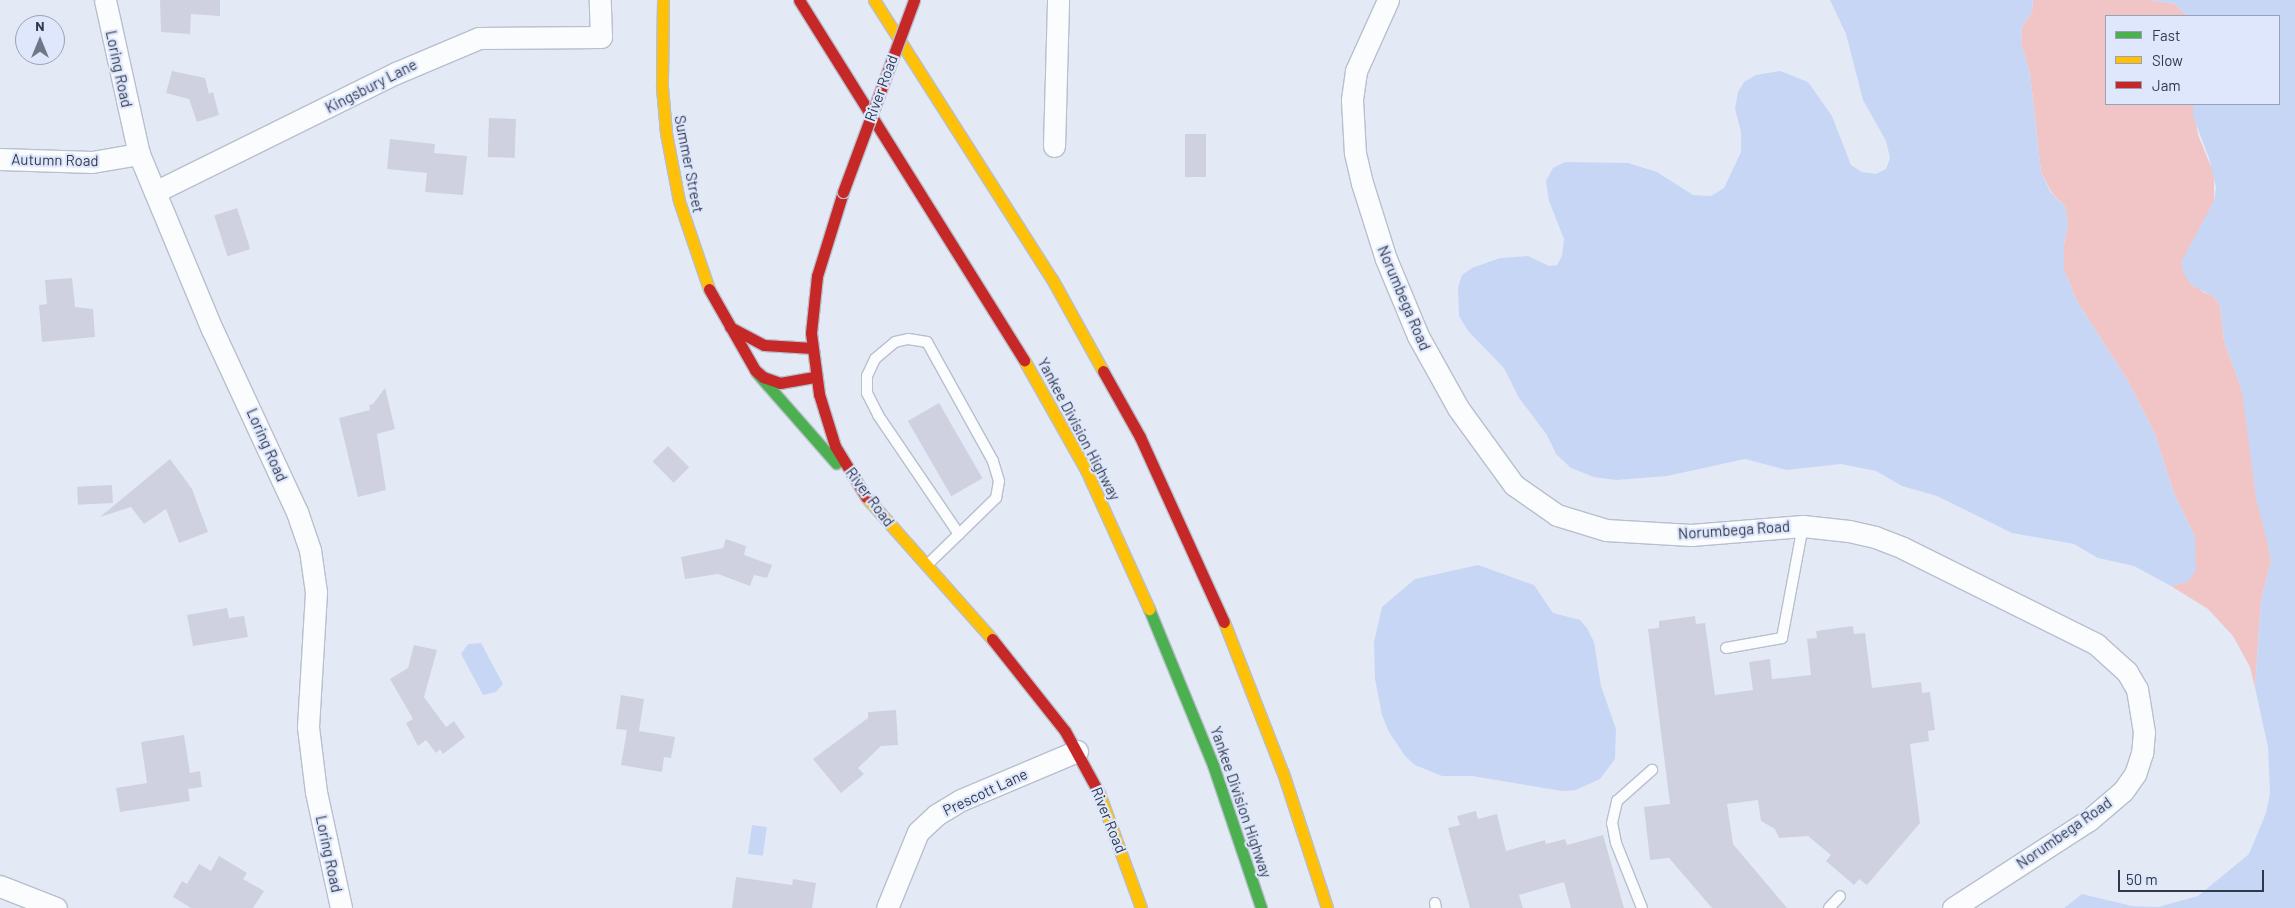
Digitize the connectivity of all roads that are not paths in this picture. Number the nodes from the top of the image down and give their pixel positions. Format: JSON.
{"nodes":[{"id":1,"x":104,"y":0,"type":"edge"},
{"id":2,"x":600,"y":0,"type":"edge"},
{"id":3,"x":663,"y":0,"type":"edge"},
{"id":4,"x":799,"y":0,"type":"edge"},
{"id":5,"x":874,"y":0,"type":"edge"},
{"id":6,"x":914,"y":0,"type":"edge"},
{"id":7,"x":1058,"y":0,"type":"edge"},
{"id":8,"x":1388,"y":0,"type":"edge"},
{"id":9,"x":1054,"y":146,"type":"dead end"},
{"id":10,"x":139,"y":154,"type":"junction"},
{"id":11,"x":0,"y":159,"type":"edge"},
{"id":12,"x":155,"y":192,"type":"junction"},
{"id":13,"x":729,"y":326,"type":"junction"},
{"id":14,"x":812,"y":348,"type":"junction"},
{"id":15,"x":755,"y":370,"type":"junction"},
{"id":16,"x":815,"y":378,"type":"junction"},
{"id":17,"x":862,"y":492,"type":"junction"},
{"id":18,"x":1803,"y":526,"type":"junction"},
{"id":19,"x":959,"y":534,"type":"junction"},
{"id":20,"x":927,"y":565,"type":"junction"},
{"id":21,"x":1726,"y":648,"type":"dead end"},
{"id":22,"x":1077,"y":751,"type":"junction"},
{"id":23,"x":1652,"y":770,"type":"dead end"},
{"id":24,"x":0,"y":886,"type":"edge"},
{"id":25,"x":1840,"y":896,"type":"dead end"},
{"id":26,"x":56,"y":908,"type":"edge"},
{"id":27,"x":341,"y":908,"type":"edge"},
{"id":28,"x":887,"y":908,"type":"edge"},
{"id":29,"x":1141,"y":908,"type":"edge"},
{"id":30,"x":1261,"y":908,"type":"edge"},
{"id":31,"x":1327,"y":908,"type":"edge"},
{"id":32,"x":1642,"y":908,"type":"edge"},
{"id":33,"x":1828,"y":908,"type":"edge"},
{"id":34,"x":1953,"y":908,"type":"edge"}],
"edges":[{"from":1,"to":10,"type":"street","name":"Loring Road"},
{"from":2,"to":12,"type":"street","name":"Kingsbury Lane"},
{"from":3,"to":13,"type":"main road","name":"Summer Street"},
{"from":4,"to":30,"type":"main road","name":"Yankee Division Highway"},
{"from":5,"to":31,"type":"main road"},
{"from":6,"to":14,"type":"main road","name":"River Road","bridge":true},
{"from":7,"to":9,"type":"street"},
{"from":8,"to":18,"type":"street","name":"Norumbega Road"},
{"from":10,"to":11,"type":"street","name":"Autumn Road"},
{"from":10,"to":12,"type":"street","name":"Loring Road"},
{"from":12,"to":27,"type":"street","name":"Loring Road"},
{"from":13,"to":14,"type":"main road"},
{"from":13,"to":15,"type":"main road","name":"Summer Street"},
{"from":14,"to":16,"type":"main road","name":"River Road"},
{"from":15,"to":16,"type":"main road"},
{"from":15,"to":17,"type":"main road","name":"Summer Street"},
{"from":16,"to":17,"type":"main road","name":"River Road"},
{"from":17,"to":20,"type":"main road","name":"River Road"},
{"from":18,"to":21,"type":"lane"},
{"from":18,"to":34,"type":"street","name":"Norumbega Road"},
{"from":19,"to":19,"type":"lane"},
{"from":19,"to":20,"type":"lane"},
{"from":20,"to":22,"type":"main road","name":"River Road"},
{"from":22,"to":28,"type":"street","name":"Prescott Lane"},
{"from":22,"to":29,"type":"main road","name":"River Road"},
{"from":23,"to":32,"type":"lane"},
{"from":24,"to":26,"type":"street"},
{"from":25,"to":33,"type":"lane"}]}
